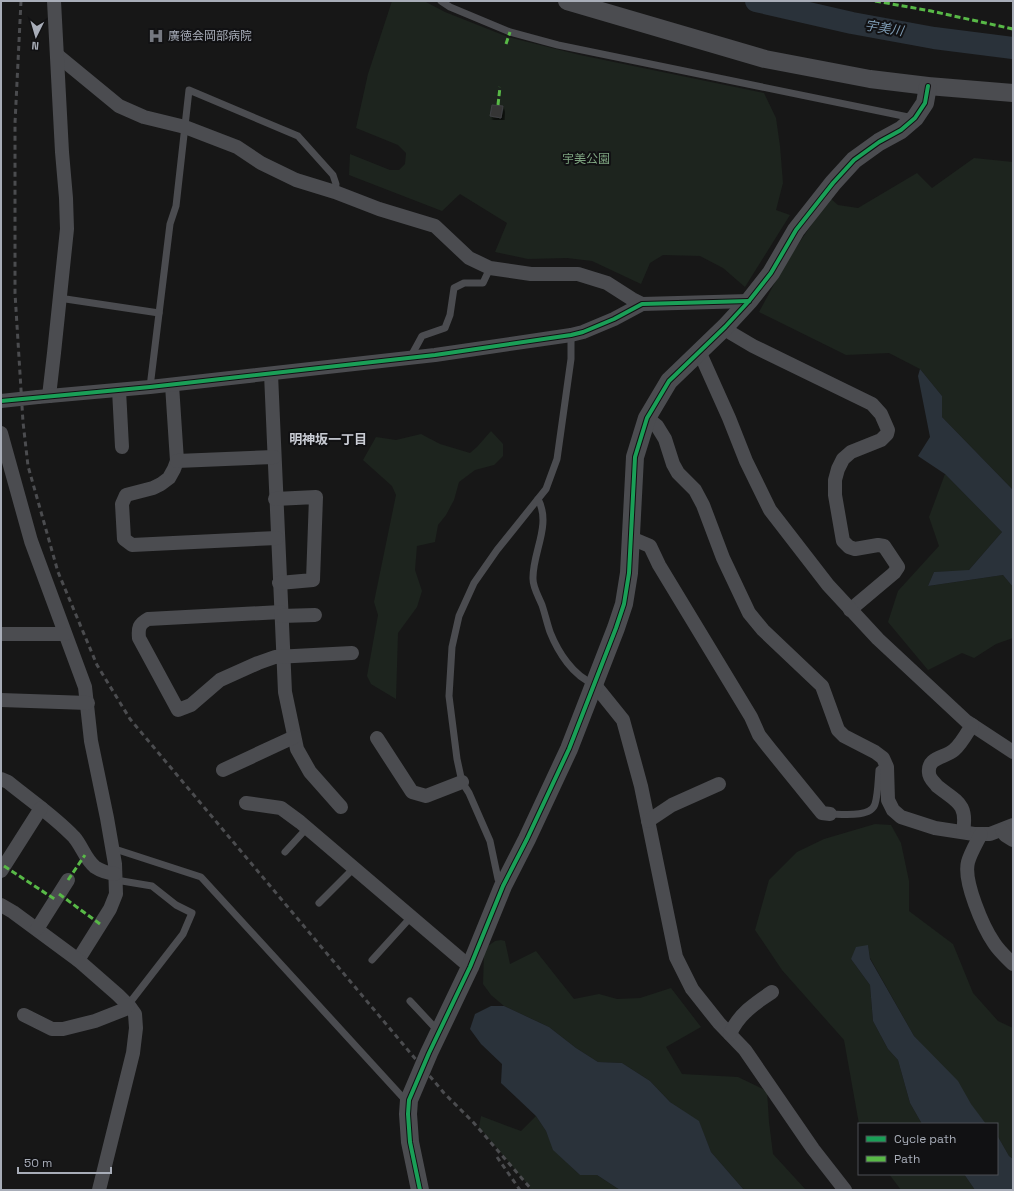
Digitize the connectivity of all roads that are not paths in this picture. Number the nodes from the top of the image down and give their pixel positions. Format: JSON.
{"nodes":[{"id":1,"x":54,"y":1,"type":"edge"},
{"id":2,"x":441,"y":1,"type":"edge"},
{"id":3,"x":567,"y":1,"type":"edge"},
{"id":4,"x":57,"y":55,"type":"junction"},
{"id":5,"x":928,"y":86,"type":"junction"},
{"id":6,"x":1013,"y":93,"type":"edge"},
{"id":7,"x":915,"y":118,"type":"junction"},
{"id":8,"x":185,"y":127,"type":"junction"},
{"id":9,"x":335,"y":192,"type":"junction"},
{"id":10,"x":490,"y":268,"type":"junction"},
{"id":11,"x":59,"y":298,"type":"junction"},
{"id":12,"x":749,"y":301,"type":"junction"},
{"id":13,"x":642,"y":304,"type":"junction"},
{"id":14,"x":159,"y":313,"type":"junction"},
{"id":15,"x":725,"y":327,"type":"junction"},
{"id":16,"x":571,"y":335,"type":"junction"},
{"id":17,"x":699,"y":351,"type":"junction"},
{"id":18,"x":410,"y":358,"type":"junction"},
{"id":19,"x":271,"y":374,"type":"junction"},
{"id":20,"x":172,"y":385,"type":"junction"},
{"id":21,"x":150,"y":387,"type":"junction"},
{"id":22,"x":119,"y":390,"type":"junction"},
{"id":23,"x":44,"y":397,"type":"junction"},
{"id":24,"x":1,"y":401,"type":"edge"},
{"id":25,"x":647,"y":418,"type":"junction"},
{"id":26,"x":1,"y":433,"type":"edge"},
{"id":27,"x":122,"y":448,"type":"dead end"},
{"id":28,"x":274,"y":457,"type":"junction"},
{"id":29,"x":177,"y":461,"type":"junction"},
{"id":30,"x":275,"y":499,"type":"junction"},
{"id":31,"x":538,"y":499,"type":"junction"},
{"id":32,"x":277,"y":538,"type":"junction"},
{"id":33,"x":631,"y":538,"type":"junction"},
{"id":34,"x":279,"y":583,"type":"junction"},
{"id":35,"x":850,"y":610,"type":"junction"},
{"id":36,"x":281,"y":614,"type":"junction"},
{"id":37,"x":315,"y":615,"type":"dead end"},
{"id":38,"x":1,"y":634,"type":"edge"},
{"id":39,"x":65,"y":634,"type":"junction"},
{"id":40,"x":352,"y":653,"type":"dead end"},
{"id":41,"x":283,"y":657,"type":"junction"},
{"id":42,"x":594,"y":684,"type":"junction"},
{"id":43,"x":1,"y":700,"type":"edge"},
{"id":44,"x":88,"y":703,"type":"junction"},
{"id":45,"x":972,"y":725,"type":"junction"},
{"id":46,"x":294,"y":737,"type":"junction"},
{"id":47,"x":377,"y":738,"type":"dead end"},
{"id":48,"x":1013,"y":752,"type":"edge"},
{"id":49,"x":886,"y":764,"type":"junction"},
{"id":50,"x":222,"y":770,"type":"dead end"},
{"id":51,"x":1,"y":779,"type":"edge"},
{"id":52,"x":462,"y":782,"type":"junction"},
{"id":53,"x":719,"y":784,"type":"dead end"},
{"id":54,"x":246,"y":803,"type":"dead end"},
{"id":55,"x":341,"y":807,"type":"dead end"},
{"id":56,"x":42,"y":808,"type":"junction"},
{"id":57,"x":830,"y":814,"type":"joint"},
{"id":58,"x":648,"y":821,"type":"junction"},
{"id":59,"x":1008,"y":827,"type":"edge"},
{"id":60,"x":307,"y":828,"type":"junction"},
{"id":61,"x":963,"y":832,"type":"junction"},
{"id":62,"x":981,"y":834,"type":"junction"},
{"id":63,"x":1013,"y":840,"type":"edge"},
{"id":64,"x":112,"y":850,"type":"junction"},
{"id":65,"x":286,"y":852,"type":"dead end"},
{"id":66,"x":354,"y":868,"type":"junction"},
{"id":67,"x":1,"y":871,"type":"edge"},
{"id":68,"x":115,"y":878,"type":"junction"},
{"id":69,"x":68,"y":880,"type":"dead end"},
{"id":70,"x":503,"y":886,"type":"junction"},
{"id":71,"x":319,"y":903,"type":"dead end"},
{"id":72,"x":1,"y":905,"type":"edge"},
{"id":73,"x":411,"y":917,"type":"junction"},
{"id":74,"x":37,"y":929,"type":"junction"},
{"id":75,"x":78,"y":960,"type":"junction"},
{"id":76,"x":372,"y":960,"type":"dead end"},
{"id":77,"x":1013,"y":964,"type":"edge"},
{"id":78,"x":470,"y":967,"type":"junction"},
{"id":79,"x":772,"y":992,"type":"dead end"},
{"id":80,"x":410,"y":1001,"type":"dead end"},
{"id":81,"x":128,"y":1005,"type":"junction"},
{"id":82,"x":24,"y":1015,"type":"dead end"},
{"id":83,"x":439,"y":1032,"type":"junction"},
{"id":84,"x":730,"y":1034,"type":"junction"},
{"id":85,"x":409,"y":1103,"type":"junction"},
{"id":86,"x":99,"y":1190,"type":"edge"},
{"id":87,"x":420,"y":1190,"type":"edge"},
{"id":88,"x":845,"y":1190,"type":"edge"}],
"edges":[{"from":1,"to":4,"type":"street"},
{"from":2,"to":7,"type":"lane"},
{"from":3,"to":5,"type":"street"},
{"from":4,"to":8,"type":"street"},
{"from":4,"to":11,"type":"street"},
{"from":5,"to":6,"type":"street"},
{"from":5,"to":7,"type":"street"},
{"from":7,"to":12,"type":"street"},
{"from":8,"to":9,"type":"street"},
{"from":8,"to":9,"type":"lane"},
{"from":8,"to":14,"type":"lane"},
{"from":9,"to":10,"type":"street"},
{"from":10,"to":13,"type":"street"},
{"from":10,"to":18,"type":"lane"},
{"from":11,"to":14,"type":"lane"},
{"from":11,"to":23,"type":"street"},
{"from":12,"to":13,"type":"street"},
{"from":12,"to":15,"type":"street"},
{"from":13,"to":16,"type":"street"},
{"from":14,"to":21,"type":"lane"},
{"from":15,"to":17,"type":"street"},
{"from":15,"to":35,"type":"street"},
{"from":16,"to":18,"type":"street"},
{"from":16,"to":31,"type":"lane"},
{"from":17,"to":25,"type":"street"},
{"from":17,"to":35,"type":"street"},
{"from":18,"to":19,"type":"street"},
{"from":19,"to":20,"type":"street"},
{"from":19,"to":28,"type":"street"},
{"from":20,"to":21,"type":"street"},
{"from":20,"to":29,"type":"street"},
{"from":21,"to":22,"type":"street"},
{"from":22,"to":23,"type":"street"},
{"from":22,"to":27,"type":"street"},
{"from":23,"to":24,"type":"street","bridge":true},
{"from":25,"to":33,"type":"street"},
{"from":25,"to":49,"type":"street"},
{"from":26,"to":39,"type":"street"},
{"from":28,"to":29,"type":"street"},
{"from":28,"to":30,"type":"street"},
{"from":29,"to":32,"type":"street"},
{"from":30,"to":32,"type":"street"},
{"from":30,"to":34,"type":"street"},
{"from":31,"to":42,"type":"lane"},
{"from":31,"to":52,"type":"lane"},
{"from":32,"to":34,"type":"street"},
{"from":33,"to":42,"type":"street"},
{"from":33,"to":57,"type":"street"},
{"from":34,"to":36,"type":"street"},
{"from":35,"to":45,"type":"street"},
{"from":36,"to":37,"type":"street"},
{"from":36,"to":41,"type":"street"},
{"from":36,"to":41,"type":"street"},
{"from":38,"to":39,"type":"street"},
{"from":39,"to":44,"type":"street"},
{"from":40,"to":41,"type":"street"},
{"from":41,"to":46,"type":"street"},
{"from":42,"to":58,"type":"street"},
{"from":42,"to":70,"type":"street"},
{"from":43,"to":44,"type":"street"},
{"from":44,"to":64,"type":"street"},
{"from":45,"to":48,"type":"street"},
{"from":45,"to":61,"type":"street"},
{"from":46,"to":50,"type":"street"},
{"from":46,"to":55,"type":"street"},
{"from":47,"to":52,"type":"street"},
{"from":49,"to":57,"type":"lane"},
{"from":49,"to":61,"type":"street"},
{"from":51,"to":56,"type":"street"},
{"from":52,"to":70,"type":"lane"},
{"from":53,"to":58,"type":"street"},
{"from":54,"to":60,"type":"street"},
{"from":56,"to":67,"type":"street"},
{"from":56,"to":68,"type":"street"},
{"from":58,"to":84,"type":"street"},
{"from":59,"to":62,"type":"street"},
{"from":59,"to":63,"type":"street"},
{"from":60,"to":65,"type":"lane"},
{"from":60,"to":66,"type":"street"},
{"from":61,"to":62,"type":"street"},
{"from":62,"to":77,"type":"street"},
{"from":64,"to":68,"type":"street"},
{"from":64,"to":85,"type":"lane"},
{"from":66,"to":71,"type":"lane"},
{"from":66,"to":73,"type":"street"},
{"from":68,"to":75,"type":"street"},
{"from":68,"to":81,"type":"lane"},
{"from":69,"to":74,"type":"street"},
{"from":70,"to":78,"type":"street"},
{"from":72,"to":74,"type":"street"},
{"from":73,"to":76,"type":"lane"},
{"from":73,"to":78,"type":"street"},
{"from":74,"to":75,"type":"street"},
{"from":75,"to":81,"type":"street"},
{"from":78,"to":83,"type":"street"},
{"from":79,"to":84,"type":"street"},
{"from":80,"to":83,"type":"lane"},
{"from":81,"to":82,"type":"street"},
{"from":81,"to":86,"type":"street"},
{"from":83,"to":85,"type":"street"},
{"from":84,"to":88,"type":"street"},
{"from":85,"to":87,"type":"street"}]}
